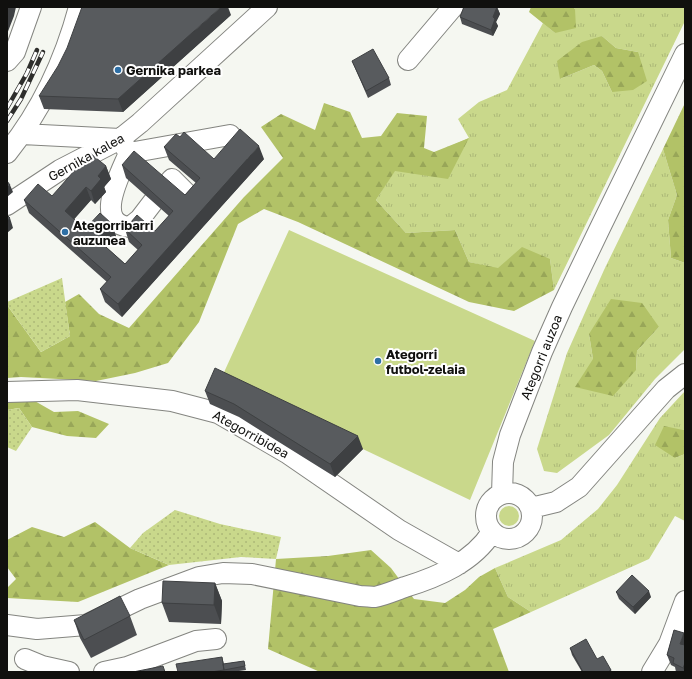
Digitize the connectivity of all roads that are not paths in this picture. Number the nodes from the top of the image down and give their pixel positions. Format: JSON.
{"nodes":[{"id":1,"x":31,"y":7,"type":"edge"},
{"id":2,"x":79,"y":7,"type":"edge"},
{"id":3,"x":453,"y":7,"type":"edge"},
{"id":4,"x":264,"y":9,"type":"edge"},
{"id":5,"x":685,"y":54,"type":"edge"},
{"id":6,"x":408,"y":60,"type":"dead end"},
{"id":7,"x":7,"y":62,"type":"edge"},
{"id":8,"x":22,"y":134,"type":"junction"},
{"id":9,"x":230,"y":135,"type":"dead end"},
{"id":10,"x":125,"y":146,"type":"junction"},
{"id":11,"x":7,"y":153,"type":"edge"},
{"id":12,"x":165,"y":187,"type":"edge"},
{"id":13,"x":191,"y":198,"type":"edge"},
{"id":14,"x":153,"y":202,"type":"edge"},
{"id":15,"x":7,"y":205,"type":"edge"},
{"id":16,"x":685,"y":374,"type":"edge"},
{"id":17,"x":7,"y":392,"type":"edge"},
{"id":18,"x":502,"y":494,"type":"junction"},
{"id":19,"x":532,"y":508,"type":"junction"},
{"id":20,"x":486,"y":539,"type":"junction"},
{"id":21,"x":451,"y":560,"type":"junction"},
{"id":22,"x":685,"y":601,"type":"edge"},
{"id":23,"x":7,"y":625,"type":"edge"},
{"id":24,"x":33,"y":629,"type":"junction"},
{"id":25,"x":216,"y":639,"type":"dead end"},
{"id":26,"x":24,"y":666,"type":"edge"},
{"id":27,"x":69,"y":672,"type":"edge"},
{"id":28,"x":104,"y":672,"type":"edge"},
{"id":29,"x":652,"y":672,"type":"edge"}],
"edges":[{"from":1,"to":7,"type":"street"},
{"from":2,"to":8,"type":"street"},
{"from":3,"to":6,"type":"street"},
{"from":4,"to":10,"type":"street","name":"Gernika kalea"},
{"from":5,"to":18,"type":"street","name":"Ategorri auzoa"},
{"from":8,"to":10,"type":"street"},
{"from":8,"to":11,"type":"street"},
{"from":9,"to":10,"type":"street"},
{"from":10,"to":14,"type":"street"},
{"from":10,"to":15,"type":"street","name":"Gernika kalea"},
{"from":12,"to":13,"type":"street"},
{"from":16,"to":19,"type":"street"},
{"from":17,"to":21,"type":"street","name":"Ategorribidea"},
{"from":18,"to":19,"type":"street"},
{"from":18,"to":20,"type":"street"},
{"from":19,"to":20,"type":"street"},
{"from":20,"to":21,"type":"street"},
{"from":21,"to":24,"type":"street"},
{"from":22,"to":29,"type":"street"},
{"from":23,"to":24,"type":"street"},
{"from":24,"to":26,"type":"street"},
{"from":25,"to":28,"type":"street"},
{"from":26,"to":27,"type":"street"}]}
